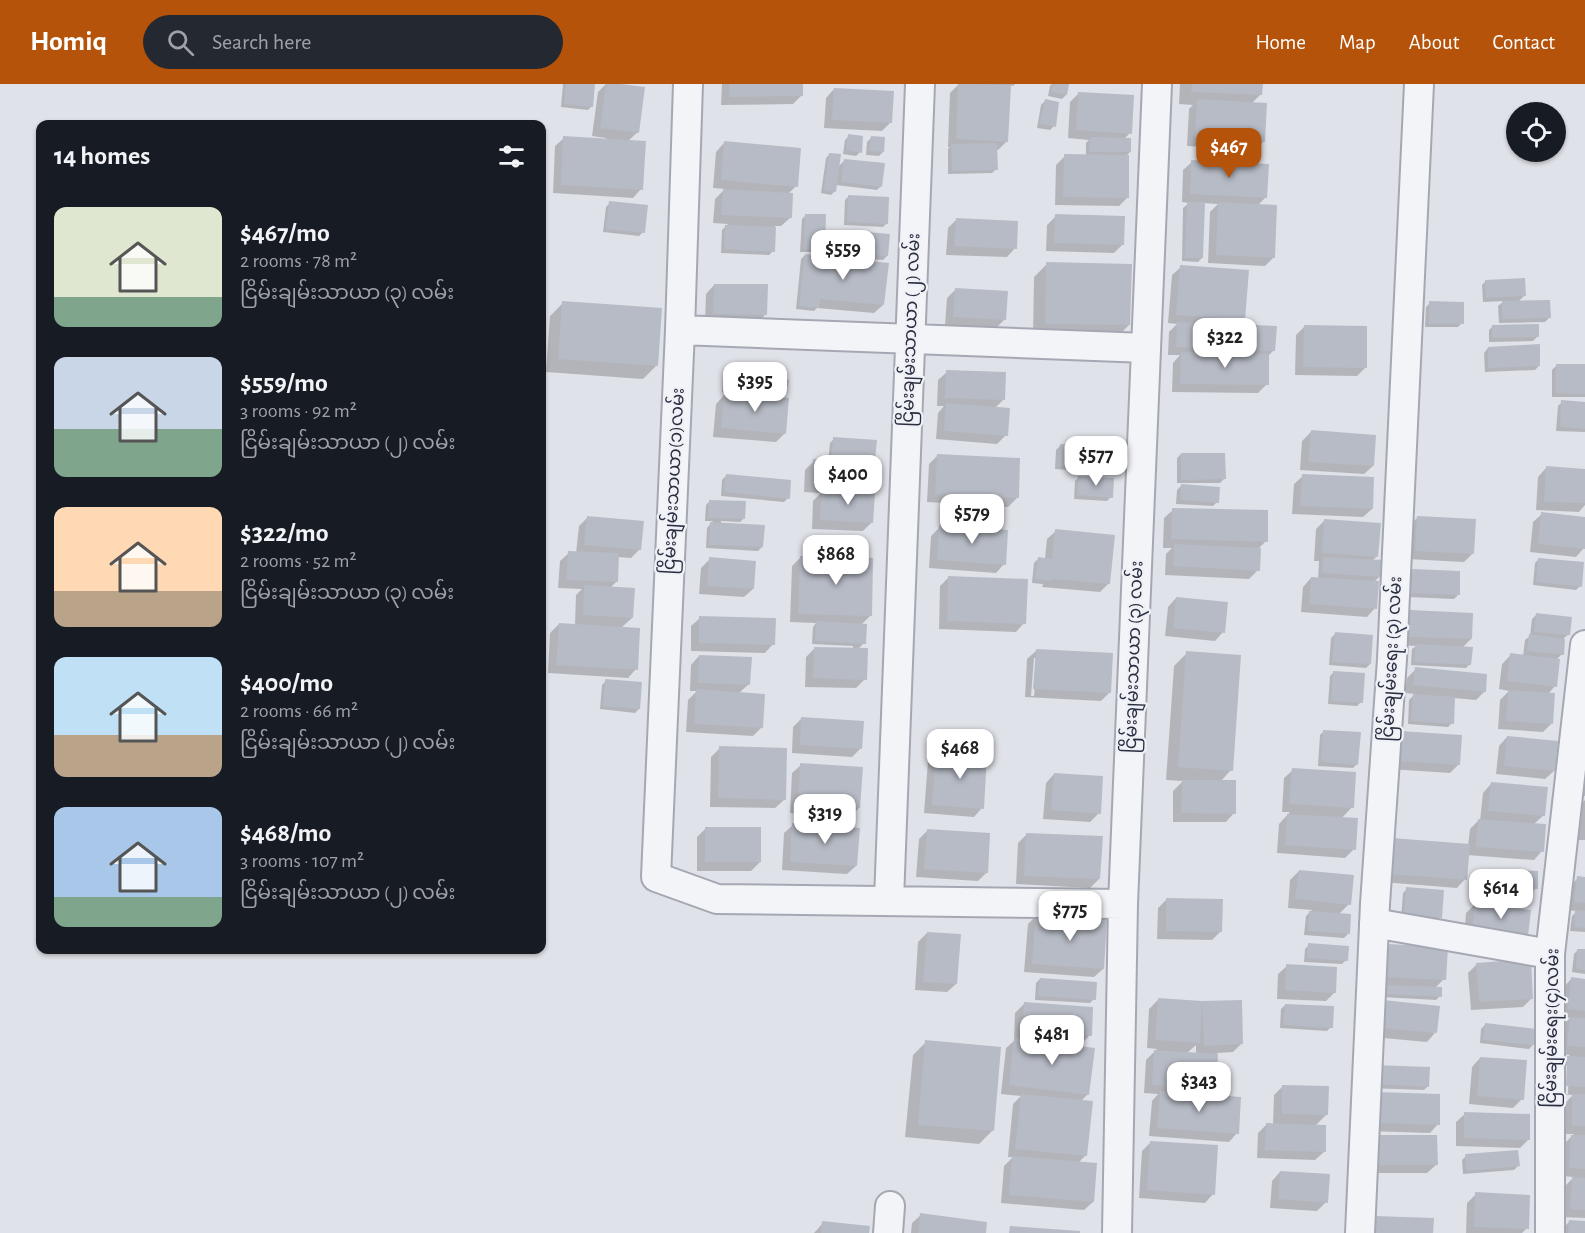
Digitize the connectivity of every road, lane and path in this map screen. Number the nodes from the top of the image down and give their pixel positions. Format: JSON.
{"nodes":[{"id":1,"x":688,"y":84,"type":"edge"},
{"id":2,"x":920,"y":84,"type":"edge"},
{"id":3,"x":1157,"y":84,"type":"edge"},
{"id":4,"x":1419,"y":84,"type":"edge"},
{"id":5,"x":680,"y":330,"type":"junction"},
{"id":6,"x":909,"y":339,"type":"junction"},
{"id":7,"x":1146,"y":348,"type":"junction"},
{"id":8,"x":1585,"y":645,"type":"edge"},
{"id":9,"x":889,"y":900,"type":"junction"},
{"id":10,"x":1123,"y":904,"type":"junction"},
{"id":11,"x":1374,"y":923,"type":"junction"},
{"id":12,"x":1550,"y":954,"type":"junction"},
{"id":13,"x":1117,"y":1232,"type":"edge"},
{"id":14,"x":1360,"y":1233,"type":"edge"},
{"id":15,"x":1550,"y":1233,"type":"edge"}],
"edges":[{"from":1,"to":5,"type":"street","name":"ငြိမ်းချမ်းသာယာ(၁)လမ်း"},
{"from":2,"to":6,"type":"street","name":"ငြိမ်းချမ်းသာယာ (၂) လမ်း"},
{"from":3,"to":7,"type":"street","name":"ငြိမ်းချမ်းသာယာ (၃) လမ်း"},
{"from":4,"to":11,"type":"street","name":"ငြိမ်းချမ်းရေး (၃) လမ်း"},
{"from":5,"to":6,"type":"street"},
{"from":5,"to":9,"type":"street","name":"ငြိမ်းချမ်းသာယာ(၁)လမ်း"},
{"from":6,"to":7,"type":"street"},
{"from":6,"to":9,"type":"street","name":"ငြိမ်းချမ်းသာယာ (၂) လမ်း"},
{"from":7,"to":10,"type":"street","name":"ငြိမ်းချမ်းသာယာ (၃) လမ်း"},
{"from":8,"to":12,"type":"street","name":"ငြိမ်းချမ်းရေး(၄)လမ်း"},
{"from":9,"to":10,"type":"street"},
{"from":10,"to":13,"type":"street","name":"ငြိမ်းချမ်းသာယာ (၃) လမ်း"},
{"from":11,"to":12,"type":"street"},
{"from":11,"to":14,"type":"street","name":"ငြိမ်းချမ်းရေး (၃) လမ်း"},
{"from":12,"to":15,"type":"street","name":"ငြိမ်းချမ်းရေး(၄)လမ်း"}]}
